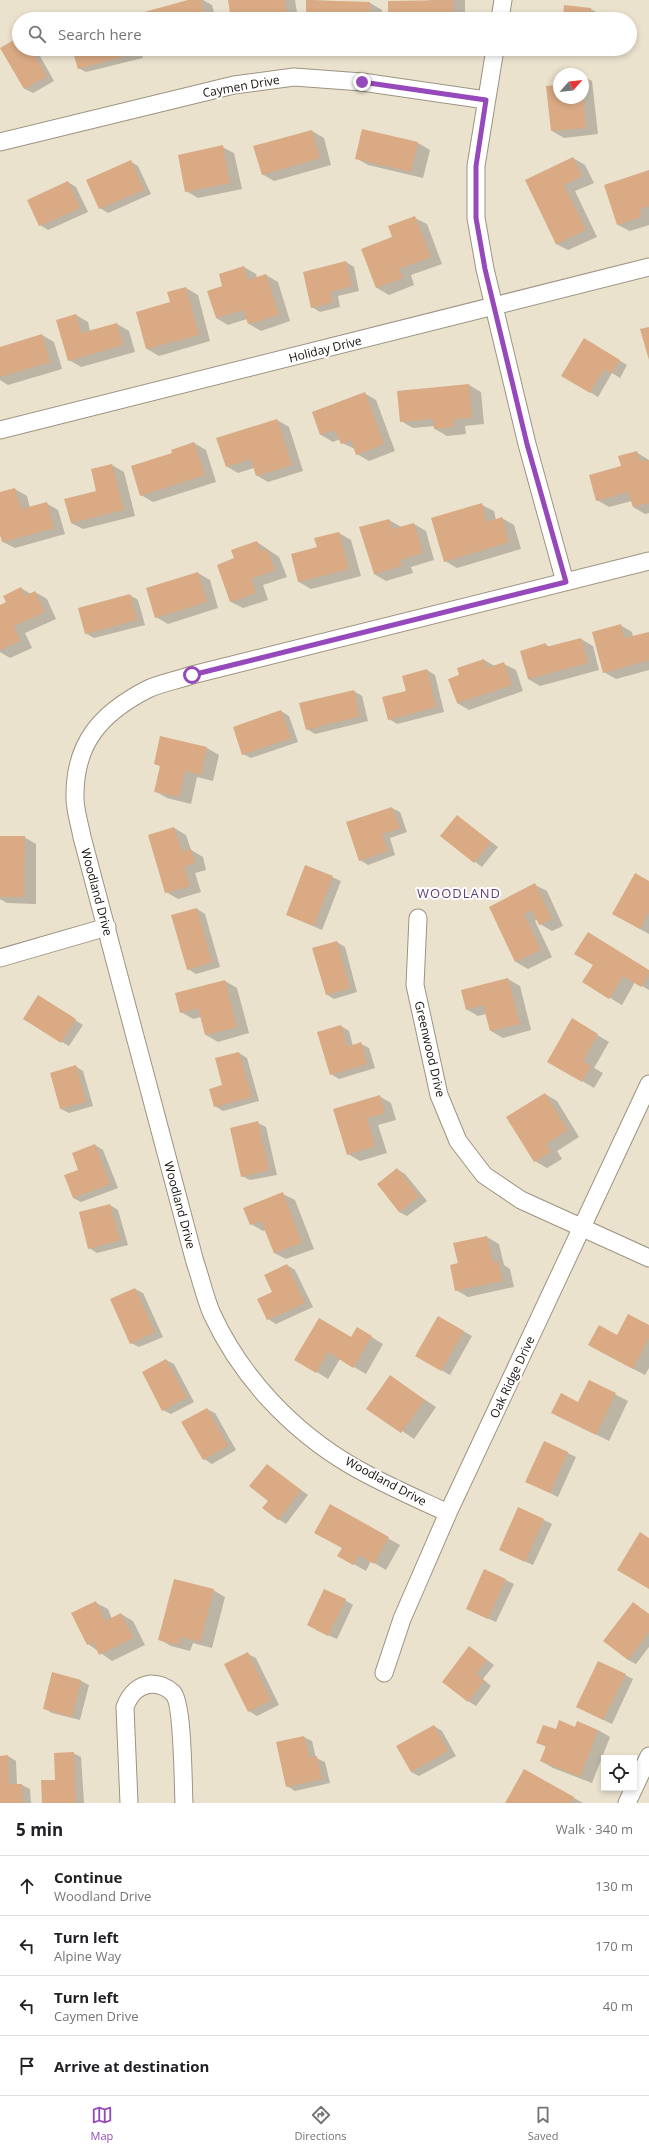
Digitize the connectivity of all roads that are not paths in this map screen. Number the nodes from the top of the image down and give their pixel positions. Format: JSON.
{"nodes":[{"id":1,"x":503,"y":0,"type":"edge"},
{"id":2,"x":501,"y":12,"type":"edge"},
{"id":3,"x":494,"y":56,"type":"edge"},
{"id":4,"x":486,"y":100,"type":"junction"},
{"id":5,"x":0,"y":142,"type":"edge"},
{"id":6,"x":649,"y":267,"type":"edge"},
{"id":7,"x":494,"y":306,"type":"junction"},
{"id":8,"x":0,"y":430,"type":"edge"},
{"id":9,"x":649,"y":560,"type":"edge"},
{"id":10,"x":566,"y":582,"type":"junction"},
{"id":11,"x":418,"y":918,"type":"dead end"},
{"id":12,"x":107,"y":927,"type":"junction"},
{"id":13,"x":0,"y":958,"type":"edge"},
{"id":14,"x":649,"y":1084,"type":"edge"},
{"id":15,"x":583,"y":1227,"type":"junction"},
{"id":16,"x":649,"y":1258,"type":"edge"},
{"id":17,"x":448,"y":1513,"type":"junction"},
{"id":18,"x":384,"y":1673,"type":"dead end"},
{"id":19,"x":649,"y":1756,"type":"edge"},
{"id":20,"x":638,"y":1788,"type":"edge"},
{"id":21,"x":129,"y":1803,"type":"edge"},
{"id":22,"x":184,"y":1803,"type":"edge"},
{"id":23,"x":627,"y":1803,"type":"edge"}],
"edges":[{"from":1,"to":2,"type":"street"},
{"from":3,"to":4,"type":"street"},
{"from":4,"to":5,"type":"street","name":"Caymen Drive"},
{"from":4,"to":7,"type":"street"},
{"from":6,"to":7,"type":"street","name":"Holiday Drive"},
{"from":7,"to":8,"type":"street","name":"Holiday Drive"},
{"from":7,"to":10,"type":"street"},
{"from":9,"to":10,"type":"street","name":"Woodland Drive"},
{"from":10,"to":12,"type":"street","name":"Woodland Drive"},
{"from":11,"to":15,"type":"street","name":"Greenwood Drive"},
{"from":12,"to":13,"type":"street"},
{"from":12,"to":17,"type":"street","name":"Woodland Drive"},
{"from":14,"to":15,"type":"street","name":"Oak Ridge Drive"},
{"from":15,"to":16,"type":"street","name":"Greenwood Drive"},
{"from":15,"to":17,"type":"street","name":"Oak Ridge Drive"},
{"from":17,"to":18,"type":"street","name":"Oak Ridge Drive"},
{"from":19,"to":20,"type":"street"},
{"from":20,"to":23,"type":"street"},
{"from":21,"to":22,"type":"street"}]}
